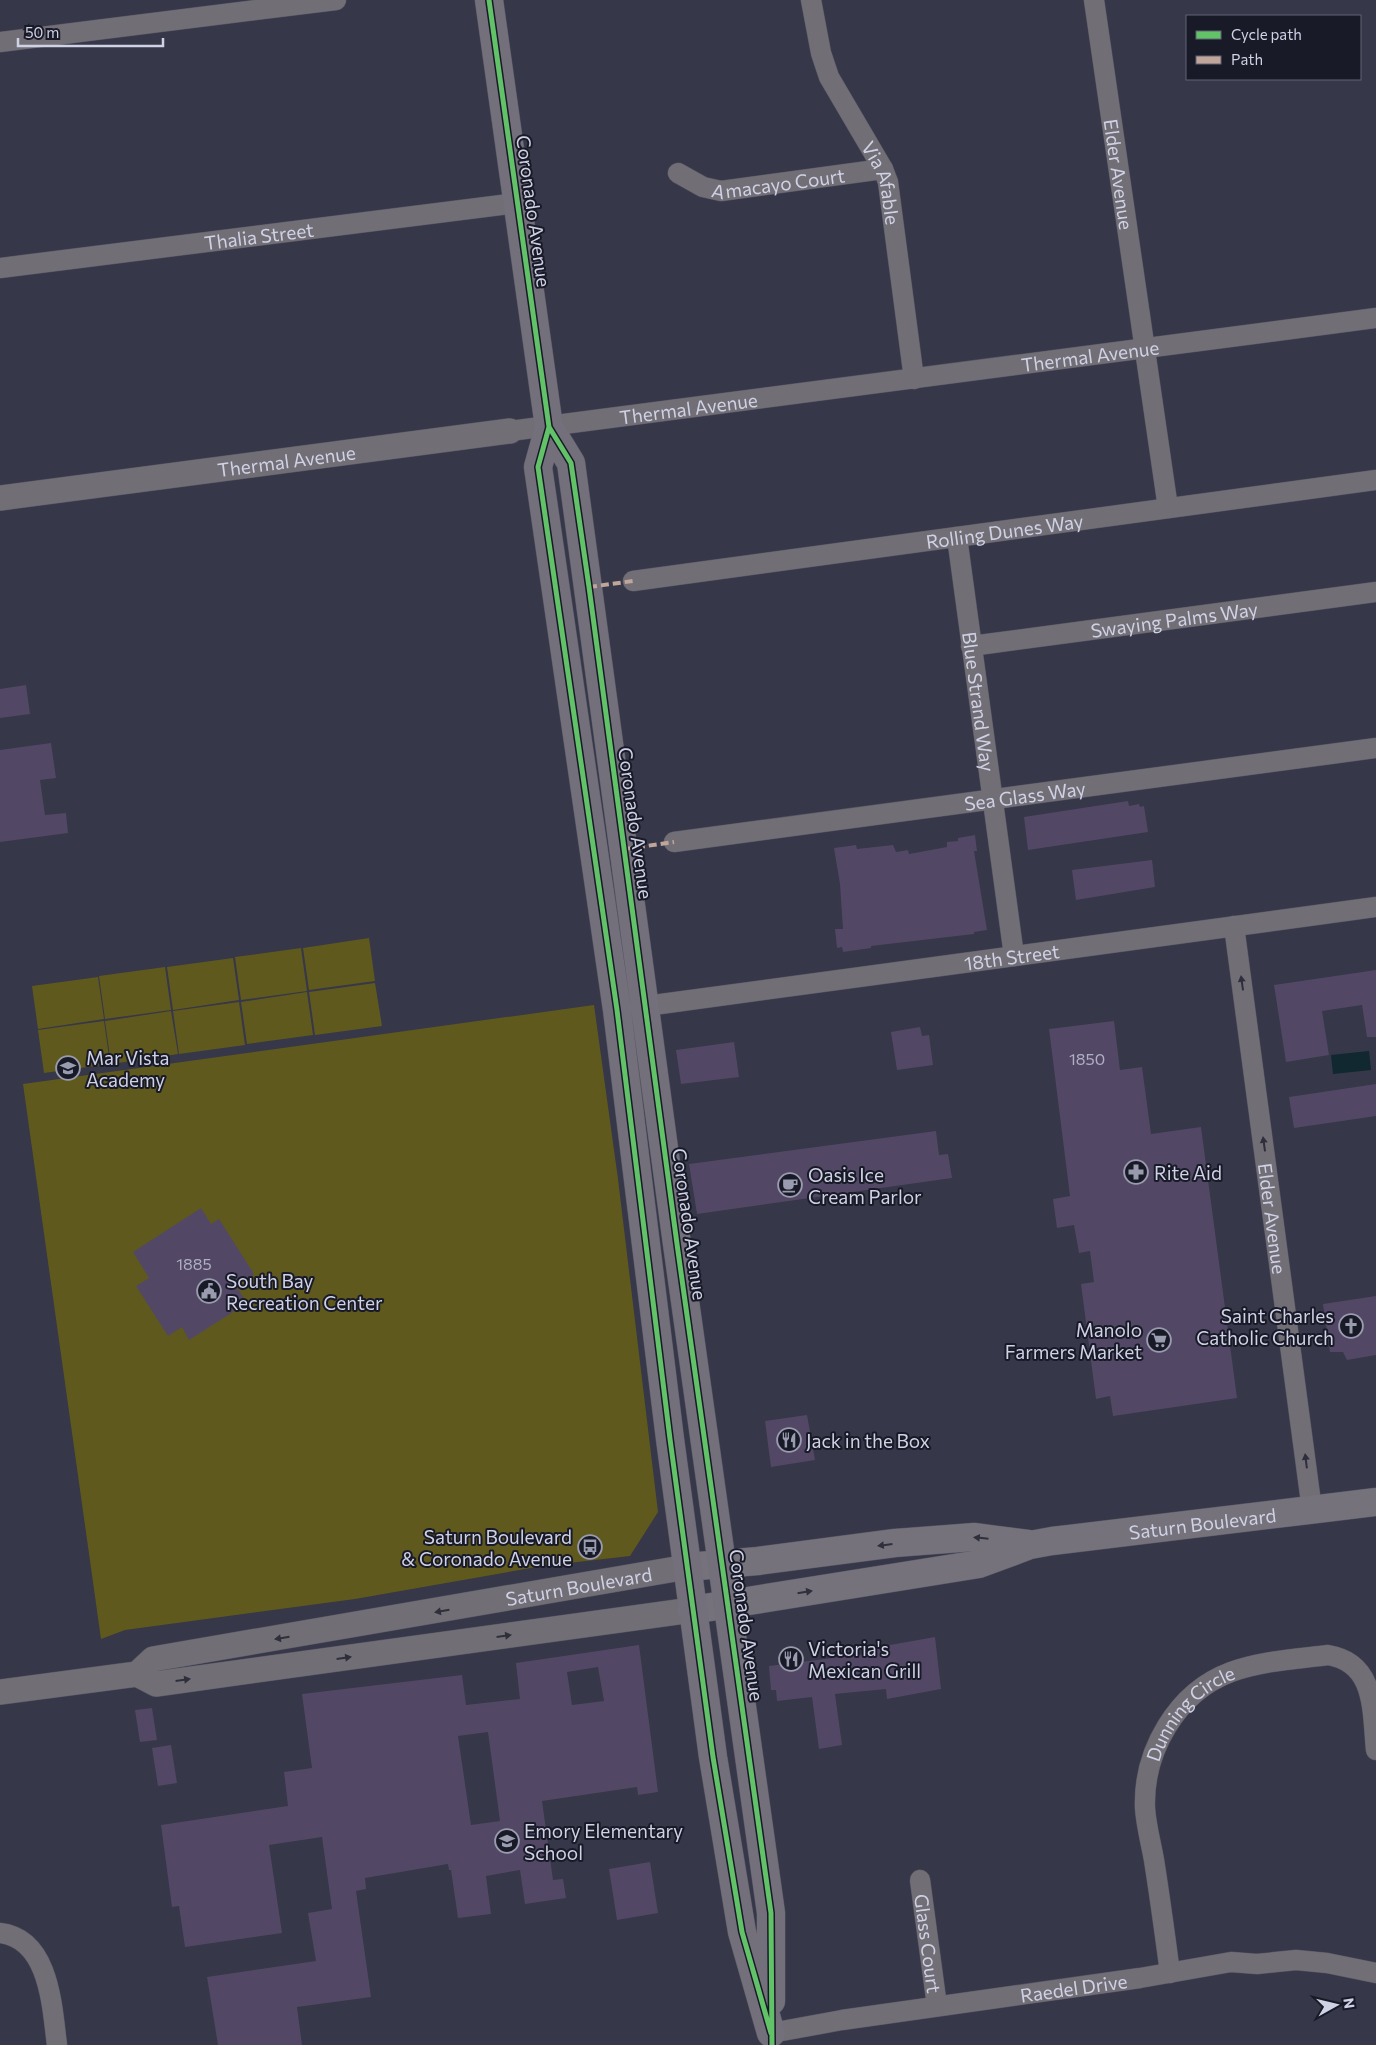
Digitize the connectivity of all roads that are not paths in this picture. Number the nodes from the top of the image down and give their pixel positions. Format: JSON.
{"nodes":[{"id":1,"x":336,"y":0,"type":"edge"},
{"id":2,"x":489,"y":0,"type":"edge"},
{"id":3,"x":812,"y":0,"type":"edge"},
{"id":4,"x":1094,"y":0,"type":"edge"},
{"id":5,"x":0,"y":42,"type":"edge"},
{"id":6,"x":883,"y":169,"type":"junction"},
{"id":7,"x":678,"y":173,"type":"dead end"},
{"id":8,"x":517,"y":203,"type":"junction"},
{"id":9,"x":0,"y":268,"type":"edge"},
{"id":10,"x":1376,"y":318,"type":"edge"},
{"id":11,"x":1145,"y":348,"type":"junction"},
{"id":12,"x":914,"y":379,"type":"junction"},
{"id":13,"x":549,"y":427,"type":"junction"},
{"id":14,"x":510,"y":431,"type":"joint"},
{"id":15,"x":1376,"y":480,"type":"edge"},
{"id":16,"x":0,"y":498,"type":"edge"},
{"id":17,"x":1168,"y":508,"type":"junction"},
{"id":18,"x":957,"y":537,"type":"junction"},
{"id":19,"x":633,"y":581,"type":"dead end"},
{"id":20,"x":1376,"y":592,"type":"edge"},
{"id":21,"x":971,"y":646,"type":"junction"},
{"id":22,"x":1376,"y":748,"type":"edge"},
{"id":23,"x":993,"y":800,"type":"junction"},
{"id":24,"x":674,"y":842,"type":"dead end"},
{"id":25,"x":1376,"y":907,"type":"edge"},
{"id":26,"x":1234,"y":926,"type":"junction"},
{"id":27,"x":1014,"y":956,"type":"junction"},
{"id":28,"x":646,"y":1006,"type":"junction"},
{"id":29,"x":616,"y":1010,"type":"junction"},
{"id":30,"x":1376,"y":1502,"type":"edge"},
{"id":31,"x":1312,"y":1510,"type":"junction"},
{"id":32,"x":1030,"y":1545,"type":"junction"},
{"id":33,"x":723,"y":1564,"type":"junction"},
{"id":34,"x":687,"y":1567,"type":"junction"},
{"id":35,"x":728,"y":1604,"type":"junction"},
{"id":36,"x":692,"y":1610,"type":"junction"},
{"id":37,"x":137,"y":1674,"type":"junction"},
{"id":38,"x":0,"y":1692,"type":"edge"},
{"id":39,"x":1376,"y":1750,"type":"edge"},
{"id":40,"x":920,"y":1880,"type":"dead end"},
{"id":41,"x":0,"y":1933,"type":"edge"},
{"id":42,"x":1375,"y":1970,"type":"edge"},
{"id":43,"x":1170,"y":1973,"type":"junction"},
{"id":44,"x":937,"y":2006,"type":"junction"},
{"id":45,"x":771,"y":2039,"type":"edge"},
{"id":46,"x":57,"y":2045,"type":"edge"}],
"edges":[{"from":1,"to":5,"type":"street"},
{"from":2,"to":8,"type":"main road","name":"Coronado Avenue"},
{"from":3,"to":6,"type":"street","name":"Via Afable"},
{"from":4,"to":11,"type":"street","name":"Elder Avenue"},
{"from":6,"to":7,"type":"street","name":"Amacayo Court"},
{"from":6,"to":12,"type":"street","name":"Via Afable"},
{"from":8,"to":9,"type":"street","name":"Thalia Street"},
{"from":8,"to":13,"type":"main road","name":"Coronado Avenue"},
{"from":10,"to":11,"type":"street","name":"Thermal Avenue"},
{"from":11,"to":12,"type":"street","name":"Thermal Avenue"},
{"from":11,"to":17,"type":"street","name":"Elder Avenue"},
{"from":12,"to":13,"type":"street","name":"Thermal Avenue"},
{"from":13,"to":14,"type":"street","name":"Thermal Avenue"},
{"from":13,"to":28,"type":"main road","name":"Coronado Avenue"},
{"from":13,"to":29,"type":"main road","name":"Coronado Avenue"},
{"from":14,"to":16,"type":"street","name":"Thermal Avenue"},
{"from":15,"to":17,"type":"street","name":"Rolling Dunes Way"},
{"from":17,"to":18,"type":"street","name":"Rolling Dunes Way"},
{"from":18,"to":19,"type":"street","name":"Rolling Dunes Way"},
{"from":18,"to":21,"type":"street","name":"Blue Strand Way"},
{"from":20,"to":21,"type":"street","name":"Swaying Palms Way"},
{"from":21,"to":23,"type":"street","name":"Blue Strand Way"},
{"from":22,"to":23,"type":"street","name":"Sea Glass Way"},
{"from":23,"to":24,"type":"street","name":"Sea Glass Way"},
{"from":23,"to":27,"type":"street","name":"Blue Strand Way"},
{"from":25,"to":26,"type":"street","name":"18th Street"},
{"from":26,"to":27,"type":"street","name":"18th Street"},
{"from":31,"to":26,"type":"street","name":"Elder Avenue","one_way":true},
{"from":27,"to":28,"type":"street","name":"18th Street"},
{"from":28,"to":29,"type":"main road"},
{"from":28,"to":33,"type":"main road","name":"Coronado Avenue"},
{"from":29,"to":34,"type":"main road","name":"Coronado Avenue"},
{"from":30,"to":31,"type":"main road","name":"Saturn Boulevard"},
{"from":31,"to":32,"type":"main road","name":"Saturn Boulevard"},
{"from":32,"to":33,"type":"main road","name":"Saturn Boulevard","one_way":true},
{"from":35,"to":32,"type":"main road","name":"Saturn Boulevard","one_way":true},
{"from":33,"to":34,"type":"main road","name":"Saturn Boulevard"},
{"from":33,"to":35,"type":"main road","name":"Coronado Avenue"},
{"from":34,"to":36,"type":"main road","name":"Coronado Avenue"},
{"from":34,"to":37,"type":"street","name":"Saturn Boulevard","one_way":true},
{"from":35,"to":36,"type":"main road","name":"Saturn Boulevard"},
{"from":35,"to":45,"type":"main road","name":"Coronado Avenue"},
{"from":37,"to":36,"type":"street","name":"Saturn Boulevard","one_way":true},
{"from":36,"to":45,"type":"main road","name":"Coronado Avenue"},
{"from":37,"to":38,"type":"street"},
{"from":39,"to":43,"type":"street","name":"Dunning Circle"},
{"from":40,"to":44,"type":"street","name":"Glass Court"},
{"from":41,"to":46,"type":"street"},
{"from":42,"to":43,"type":"street","name":"Raedel Drive"},
{"from":43,"to":44,"type":"street","name":"Raedel Drive"},
{"from":44,"to":45,"type":"street","name":"Raedel Drive"}]}
